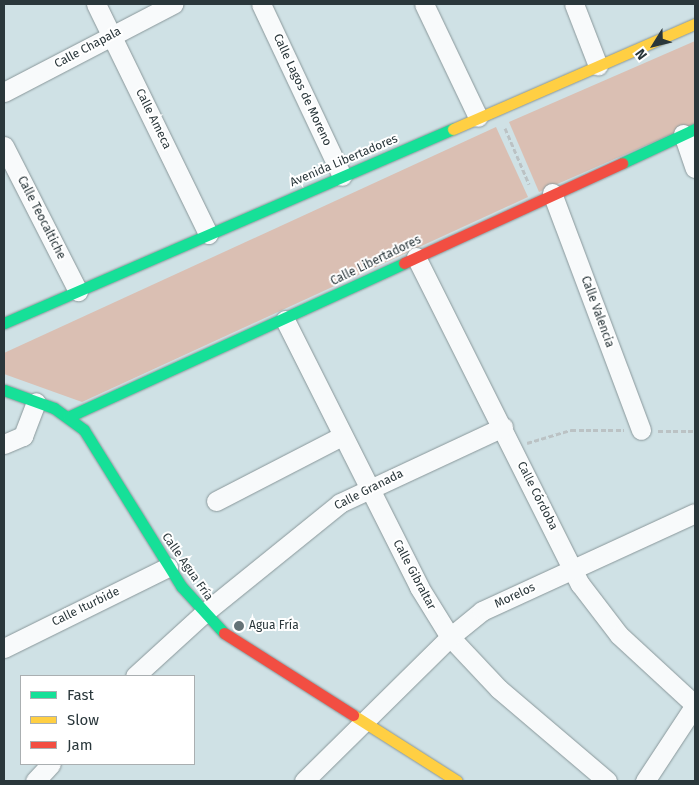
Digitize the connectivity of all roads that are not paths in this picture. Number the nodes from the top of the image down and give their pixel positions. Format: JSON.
{"nodes":[{"id":1,"x":96,"y":4,"type":"edge"},
{"id":2,"x":172,"y":4,"type":"edge"},
{"id":3,"x":261,"y":4,"type":"edge"},
{"id":4,"x":424,"y":4,"type":"edge"},
{"id":5,"x":574,"y":4,"type":"edge"},
{"id":6,"x":695,"y":24,"type":"edge"},
{"id":7,"x":113,"y":35,"type":"junction"},
{"id":8,"x":598,"y":66,"type":"junction"},
{"id":9,"x":4,"y":92,"type":"edge"},
{"id":10,"x":478,"y":118,"type":"junction"},
{"id":11,"x":689,"y":132,"type":"edge"},
{"id":12,"x":4,"y":146,"type":"edge"},
{"id":13,"x":695,"y":168,"type":"edge"},
{"id":14,"x":342,"y":176,"type":"junction"},
{"id":15,"x":544,"y":197,"type":"junction"},
{"id":16,"x":208,"y":234,"type":"junction"},
{"id":17,"x":416,"y":257,"type":"junction"},
{"id":18,"x":78,"y":291,"type":"junction"},
{"id":19,"x":285,"y":320,"type":"junction"},
{"id":20,"x":4,"y":323,"type":"edge"},
{"id":21,"x":4,"y":390,"type":"edge"},
{"id":22,"x":36,"y":402,"type":"junction"},
{"id":23,"x":68,"y":417,"type":"junction"},
{"id":24,"x":503,"y":427,"type":"junction"},
{"id":25,"x":641,"y":430,"type":"road end"},
{"id":26,"x":342,"y":436,"type":"junction"},
{"id":27,"x":4,"y":444,"type":"edge"},
{"id":28,"x":368,"y":487,"type":"junction"},
{"id":29,"x":216,"y":501,"type":"dead end"},
{"id":30,"x":692,"y":521,"type":"edge"},
{"id":31,"x":168,"y":567,"type":"junction"},
{"id":32,"x":573,"y":571,"type":"junction"},
{"id":33,"x":203,"y":614,"type":"junction"},
{"id":34,"x":450,"y":637,"type":"junction"},
{"id":35,"x":4,"y":648,"type":"edge"},
{"id":36,"x":136,"y":675,"type":"edge"},
{"id":37,"x":695,"y":705,"type":"edge"},
{"id":38,"x":364,"y":723,"type":"junction"},
{"id":39,"x":49,"y":765,"type":"edge"},
{"id":40,"x":35,"y":781,"type":"edge"},
{"id":41,"x":304,"y":781,"type":"edge"},
{"id":42,"x":457,"y":781,"type":"edge"},
{"id":43,"x":607,"y":781,"type":"edge"},
{"id":44,"x":645,"y":781,"type":"edge"}],
"edges":[{"from":1,"to":7,"type":"street","name":"Calle Ameca"},
{"from":2,"to":7,"type":"street","name":"Calle Chapala"},
{"from":3,"to":14,"type":"street","name":"Calle Lagos de Moreno"},
{"from":4,"to":10,"type":"street"},
{"from":5,"to":8,"type":"street"},
{"from":6,"to":8,"type":"street","name":"Avenida Libertadores"},
{"from":7,"to":9,"type":"street","name":"Calle Chapala"},
{"from":7,"to":16,"type":"street","name":"Calle Ameca"},
{"from":8,"to":10,"type":"street","name":"Avenida Libertadores"},
{"from":10,"to":14,"type":"street","name":"Avenida Libertadores"},
{"from":11,"to":13,"type":"street"},
{"from":11,"to":15,"type":"street","name":"Calle Libertadores"},
{"from":12,"to":18,"type":"street","name":"Calle Teocaltiche"},
{"from":14,"to":16,"type":"street","name":"Avenida Libertadores"},
{"from":15,"to":17,"type":"street","name":"Calle Libertadores"},
{"from":15,"to":25,"type":"street","name":"Calle Valencia"},
{"from":16,"to":18,"type":"street","name":"Avenida Libertadores"},
{"from":17,"to":19,"type":"street","name":"Calle Libertadores"},
{"from":17,"to":24,"type":"street","name":"Calle Córdoba"},
{"from":18,"to":20,"type":"street","name":"Avenida Libertadores"},
{"from":19,"to":23,"type":"street","name":"Calle Libertadores"},
{"from":19,"to":26,"type":"street","name":"Calle Gibraltar"},
{"from":21,"to":22,"type":"street","name":"Calle Agua Fría"},
{"from":22,"to":23,"type":"street","name":"Calle Agua Fría"},
{"from":22,"to":27,"type":"street"},
{"from":23,"to":31,"type":"street","name":"Calle Agua Fría"},
{"from":24,"to":28,"type":"street","name":"Calle Granada"},
{"from":24,"to":32,"type":"street","name":"Calle Córdoba"},
{"from":26,"to":28,"type":"street","name":"Calle Gibraltar"},
{"from":26,"to":29,"type":"street"},
{"from":28,"to":33,"type":"street","name":"Calle Granada"},
{"from":28,"to":34,"type":"street","name":"Calle Gibraltar"},
{"from":30,"to":32,"type":"street","name":"Morelos"},
{"from":31,"to":33,"type":"street","name":"Calle Agua Fría"},
{"from":31,"to":35,"type":"street","name":"Calle Iturbide"},
{"from":32,"to":34,"type":"street","name":"Morelos"},
{"from":32,"to":37,"type":"street","name":"Calle Córdoba"},
{"from":33,"to":36,"type":"street","name":"Calle Granada"},
{"from":33,"to":38,"type":"street","name":"Calle Agua Fría"},
{"from":34,"to":38,"type":"street","name":"Morelos"},
{"from":34,"to":43,"type":"street","name":"Calle Gibraltar"},
{"from":37,"to":44,"type":"street"},
{"from":38,"to":41,"type":"street","name":"Morelos"},
{"from":38,"to":42,"type":"street","name":"Calle Agua Fría"},
{"from":39,"to":40,"type":"street"}]}
